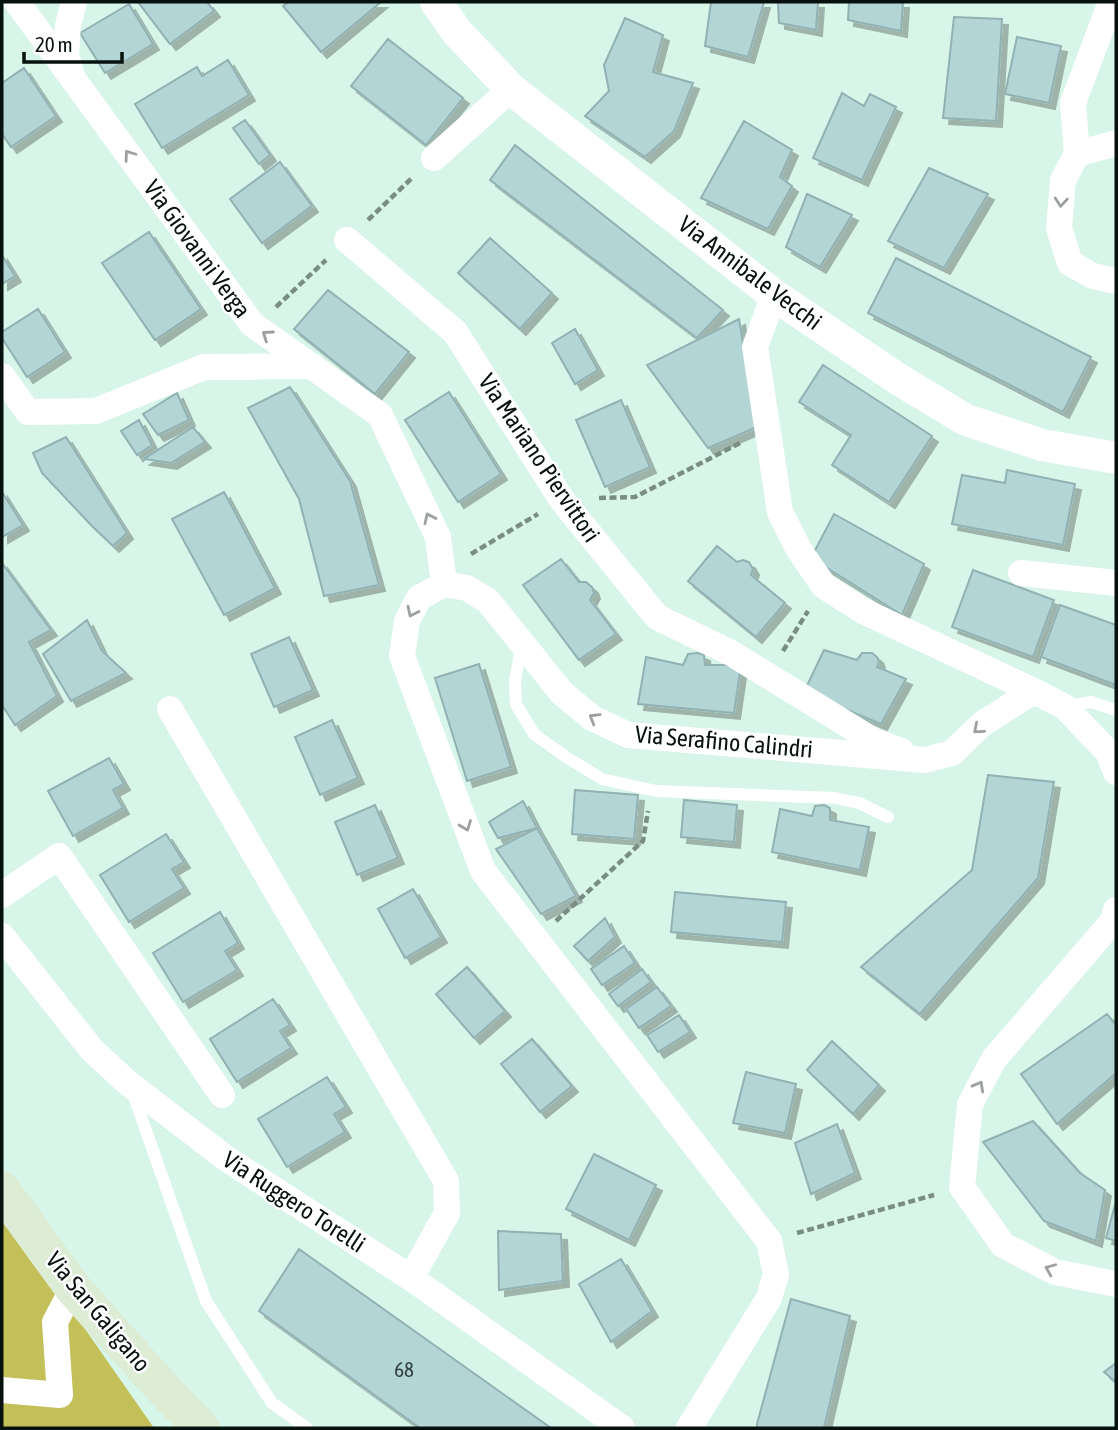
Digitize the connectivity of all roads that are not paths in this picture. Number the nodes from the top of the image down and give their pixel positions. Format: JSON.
{"nodes":[{"id":1,"x":17,"y":2,"type":"edge"},
{"id":2,"x":74,"y":2,"type":"edge"},
{"id":3,"x":436,"y":2,"type":"edge"},
{"id":4,"x":1111,"y":2,"type":"edge"},
{"id":5,"x":72,"y":78,"type":"junction"},
{"id":6,"x":511,"y":89,"type":"junction"},
{"id":7,"x":1116,"y":143,"type":"edge"},
{"id":8,"x":1077,"y":154,"type":"junction"},
{"id":9,"x":434,"y":158,"type":"dead end"},
{"id":10,"x":347,"y":240,"type":"dead end"},
{"id":11,"x":1116,"y":281,"type":"edge"},
{"id":12,"x":774,"y":295,"type":"junction"},
{"id":13,"x":312,"y":366,"type":"junction"},
{"id":14,"x":2,"y":376,"type":"edge"},
{"id":15,"x":1116,"y":458,"type":"edge"},
{"id":16,"x":1021,"y":573,"type":"dead end"},
{"id":17,"x":443,"y":577,"type":"junction"},
{"id":18,"x":1116,"y":583,"type":"edge"},
{"id":19,"x":522,"y":643,"type":"junction"},
{"id":20,"x":1034,"y":691,"type":"junction"},
{"id":21,"x":1065,"y":707,"type":"junction"},
{"id":22,"x":170,"y":709,"type":"dead end"},
{"id":23,"x":1116,"y":710,"type":"edge"},
{"id":24,"x":925,"y":761,"type":"junction"},
{"id":25,"x":1116,"y":772,"type":"edge"},
{"id":26,"x":888,"y":817,"type":"dead end"},
{"id":27,"x":2,"y":895,"type":"edge"},
{"id":28,"x":1116,"y":910,"type":"edge"},
{"id":29,"x":2,"y":936,"type":"edge"},
{"id":30,"x":129,"y":1084,"type":"junction"},
{"id":31,"x":222,"y":1095,"type":"dead end"},
{"id":32,"x":2,"y":1190,"type":"edge"},
{"id":33,"x":411,"y":1278,"type":"junction"},
{"id":34,"x":1116,"y":1283,"type":"edge"},
{"id":35,"x":73,"y":1288,"type":"junction"},
{"id":36,"x":2,"y":1390,"type":"edge"},
{"id":37,"x":201,"y":1428,"type":"edge"},
{"id":38,"x":307,"y":1428,"type":"edge"},
{"id":39,"x":622,"y":1428,"type":"edge"},
{"id":40,"x":689,"y":1428,"type":"edge"}],
"edges":[{"from":1,"to":5,"type":"street","name":"Via Giovanni Verga"},
{"from":2,"to":5,"type":"street"},
{"from":3,"to":6,"type":"street","name":"Via Annibale Vecchi"},
{"from":4,"to":8,"type":"street"},
{"from":13,"to":5,"type":"street","name":"Via Giovanni Verga","one_way":true},
{"from":6,"to":9,"type":"street"},
{"from":6,"to":12,"type":"street","name":"Via Annibale Vecchi"},
{"from":7,"to":8,"type":"street"},
{"from":8,"to":11,"type":"street","one_way":true},
{"from":10,"to":24,"type":"street","name":"Via Mariano Piervittori"},
{"from":12,"to":15,"type":"street","name":"Via Annibale Vecchi"},
{"from":12,"to":20,"type":"street"},
{"from":13,"to":14,"type":"street"},
{"from":17,"to":13,"type":"street","name":"Via Giovanni Verga","one_way":true},
{"from":16,"to":18,"type":"street"},
{"from":17,"to":19,"type":"street","name":"Via Serafino Calindri"},
{"from":17,"to":40,"type":"street","one_way":true},
{"from":24,"to":19,"type":"street","name":"Via Serafino Calindri","one_way":true},
{"from":19,"to":26,"type":"lane"},
{"from":20,"to":21,"type":"street"},
{"from":20,"to":24,"type":"street","name":"Via Serafino Calindri","one_way":true},
{"from":21,"to":23,"type":"lane"},
{"from":21,"to":25,"type":"street"},
{"from":22,"to":33,"type":"street"},
{"from":27,"to":31,"type":"street"},
{"from":34,"to":28,"type":"street","one_way":true},
{"from":29,"to":30,"type":"street","name":"Via Ruggero Torelli"},
{"from":30,"to":33,"type":"street","name":"Via Ruggero Torelli"},
{"from":30,"to":38,"type":"lane"},
{"from":32,"to":35,"type":"main road","name":"Via San Galigano"},
{"from":33,"to":39,"type":"street","name":"Via Ruggero Torelli"},
{"from":35,"to":36,"type":"street"},
{"from":35,"to":37,"type":"main road","name":"Via San Galigano"}]}
